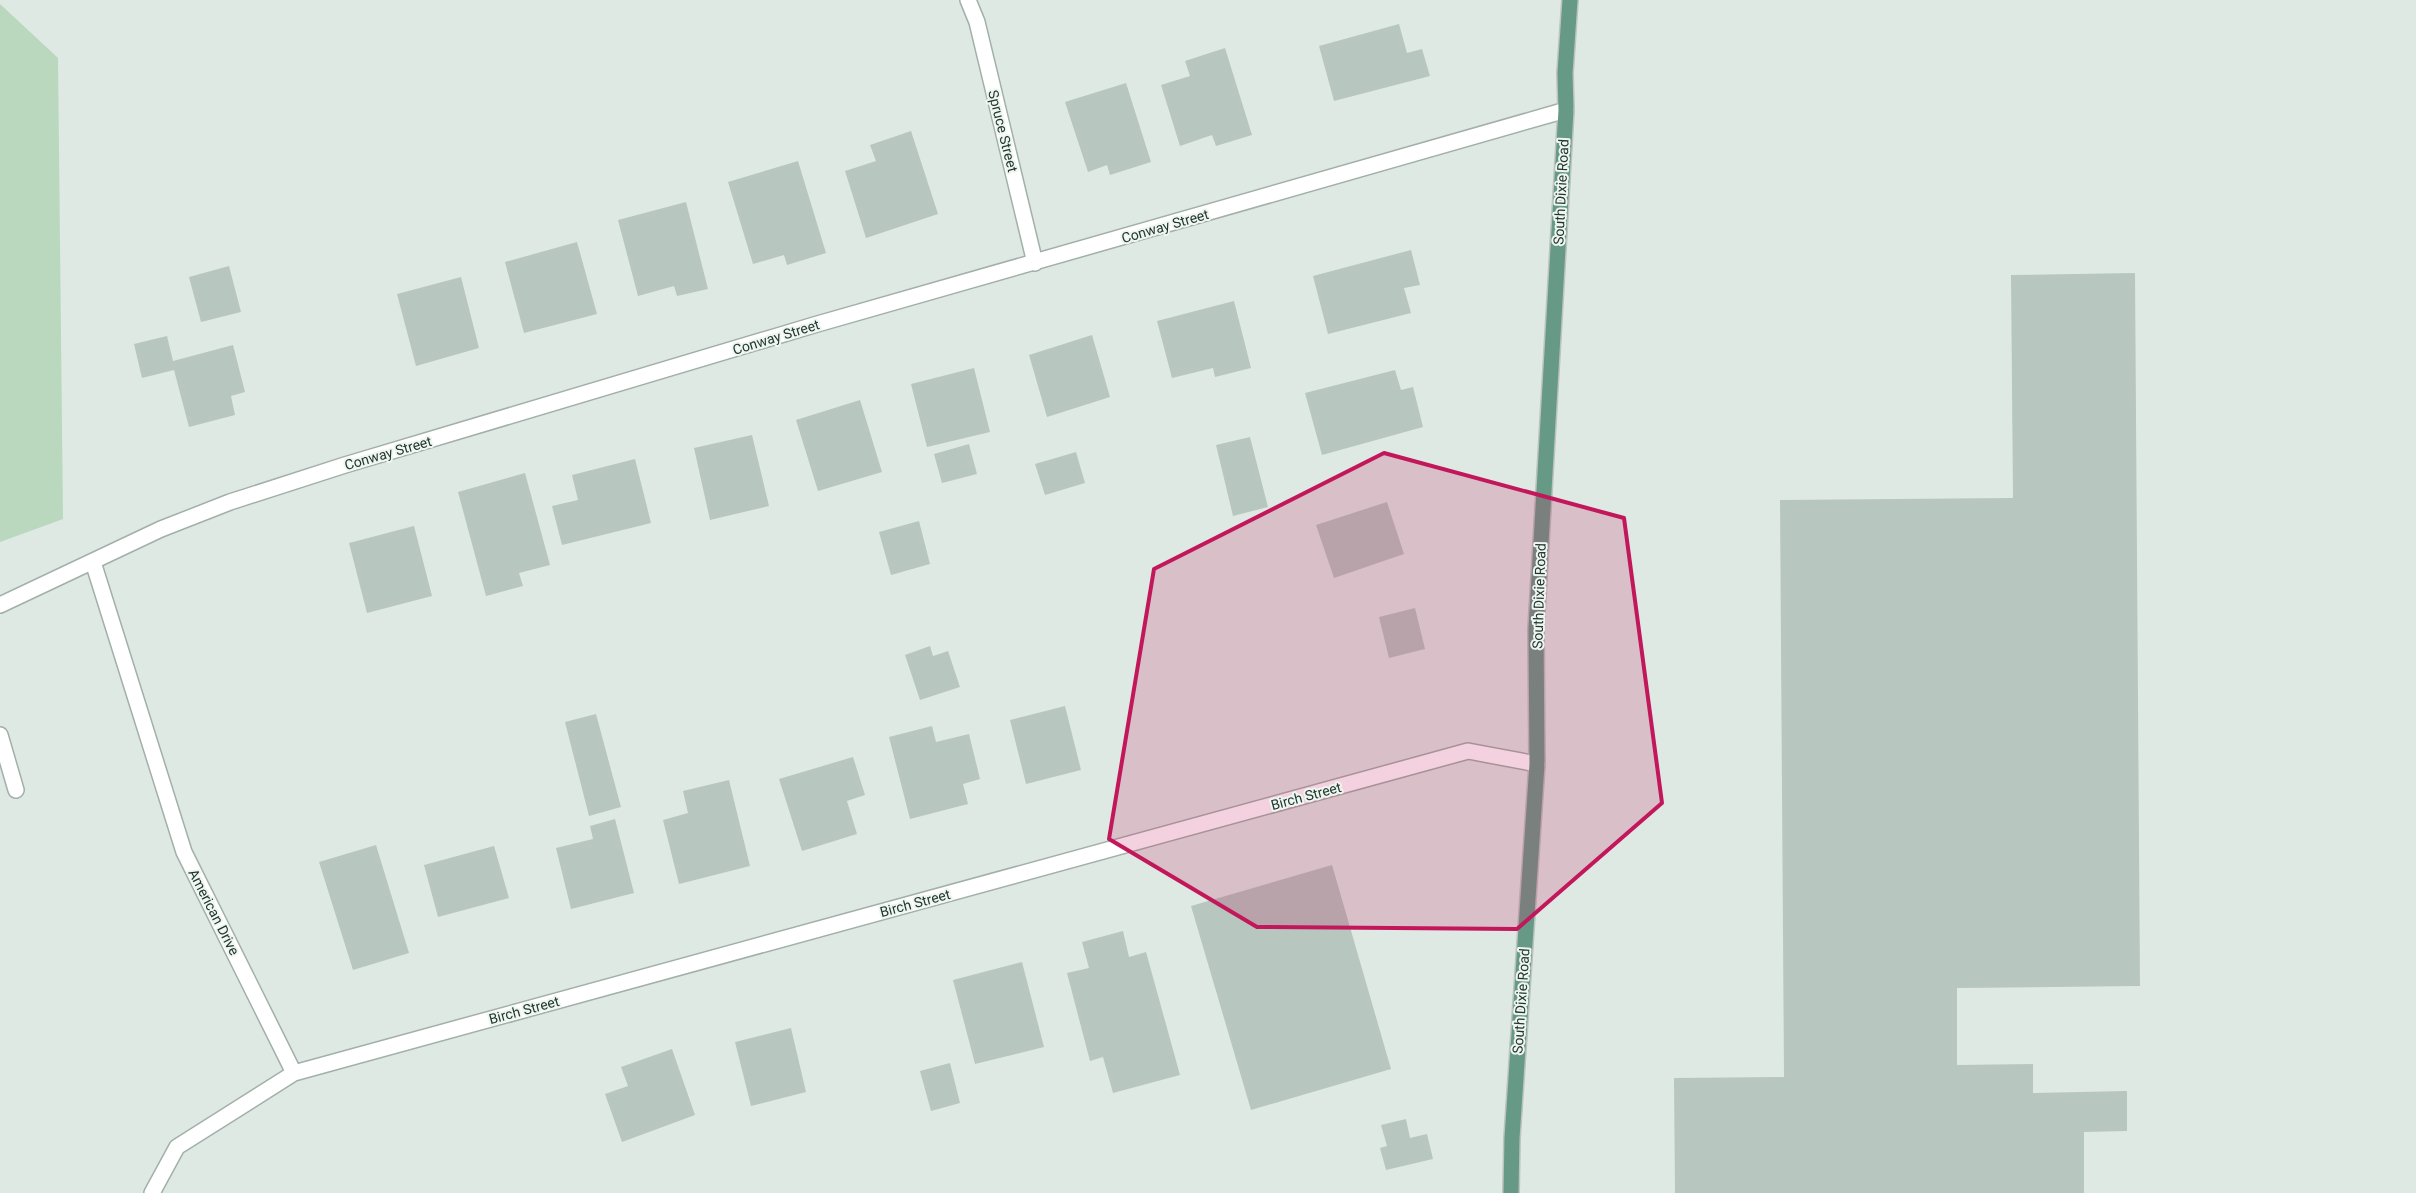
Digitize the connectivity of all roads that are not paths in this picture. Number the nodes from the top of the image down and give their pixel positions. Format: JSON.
{"nodes":[{"id":1,"x":968,"y":0,"type":"edge"},
{"id":2,"x":1570,"y":0,"type":"edge"},
{"id":3,"x":1566,"y":110,"type":"junction"},
{"id":4,"x":1035,"y":263,"type":"junction"},
{"id":5,"x":93,"y":562,"type":"junction"},
{"id":6,"x":0,"y":605,"type":"edge"},
{"id":7,"x":0,"y":735,"type":"edge"},
{"id":8,"x":1537,"y":764,"type":"junction"},
{"id":9,"x":16,"y":790,"type":"dead end"},
{"id":10,"x":294,"y":1073,"type":"junction"},
{"id":11,"x":152,"y":1193,"type":"edge"},
{"id":12,"x":1511,"y":1193,"type":"edge"}],
"edges":[{"from":1,"to":4,"type":"street","name":"Spruce Street"},
{"from":2,"to":3,"type":"main road","name":"South Dixie Road"},
{"from":3,"to":4,"type":"street","name":"Conway Street"},
{"from":3,"to":8,"type":"main road","name":"South Dixie Road"},
{"from":4,"to":5,"type":"street","name":"Conway Street"},
{"from":5,"to":6,"type":"street","name":"Conway Street"},
{"from":5,"to":10,"type":"street","name":"American Drive"},
{"from":7,"to":9,"type":"street"},
{"from":8,"to":10,"type":"street","name":"Birch Street"},
{"from":8,"to":12,"type":"main road","name":"South Dixie Road"},
{"from":10,"to":11,"type":"street"}]}
